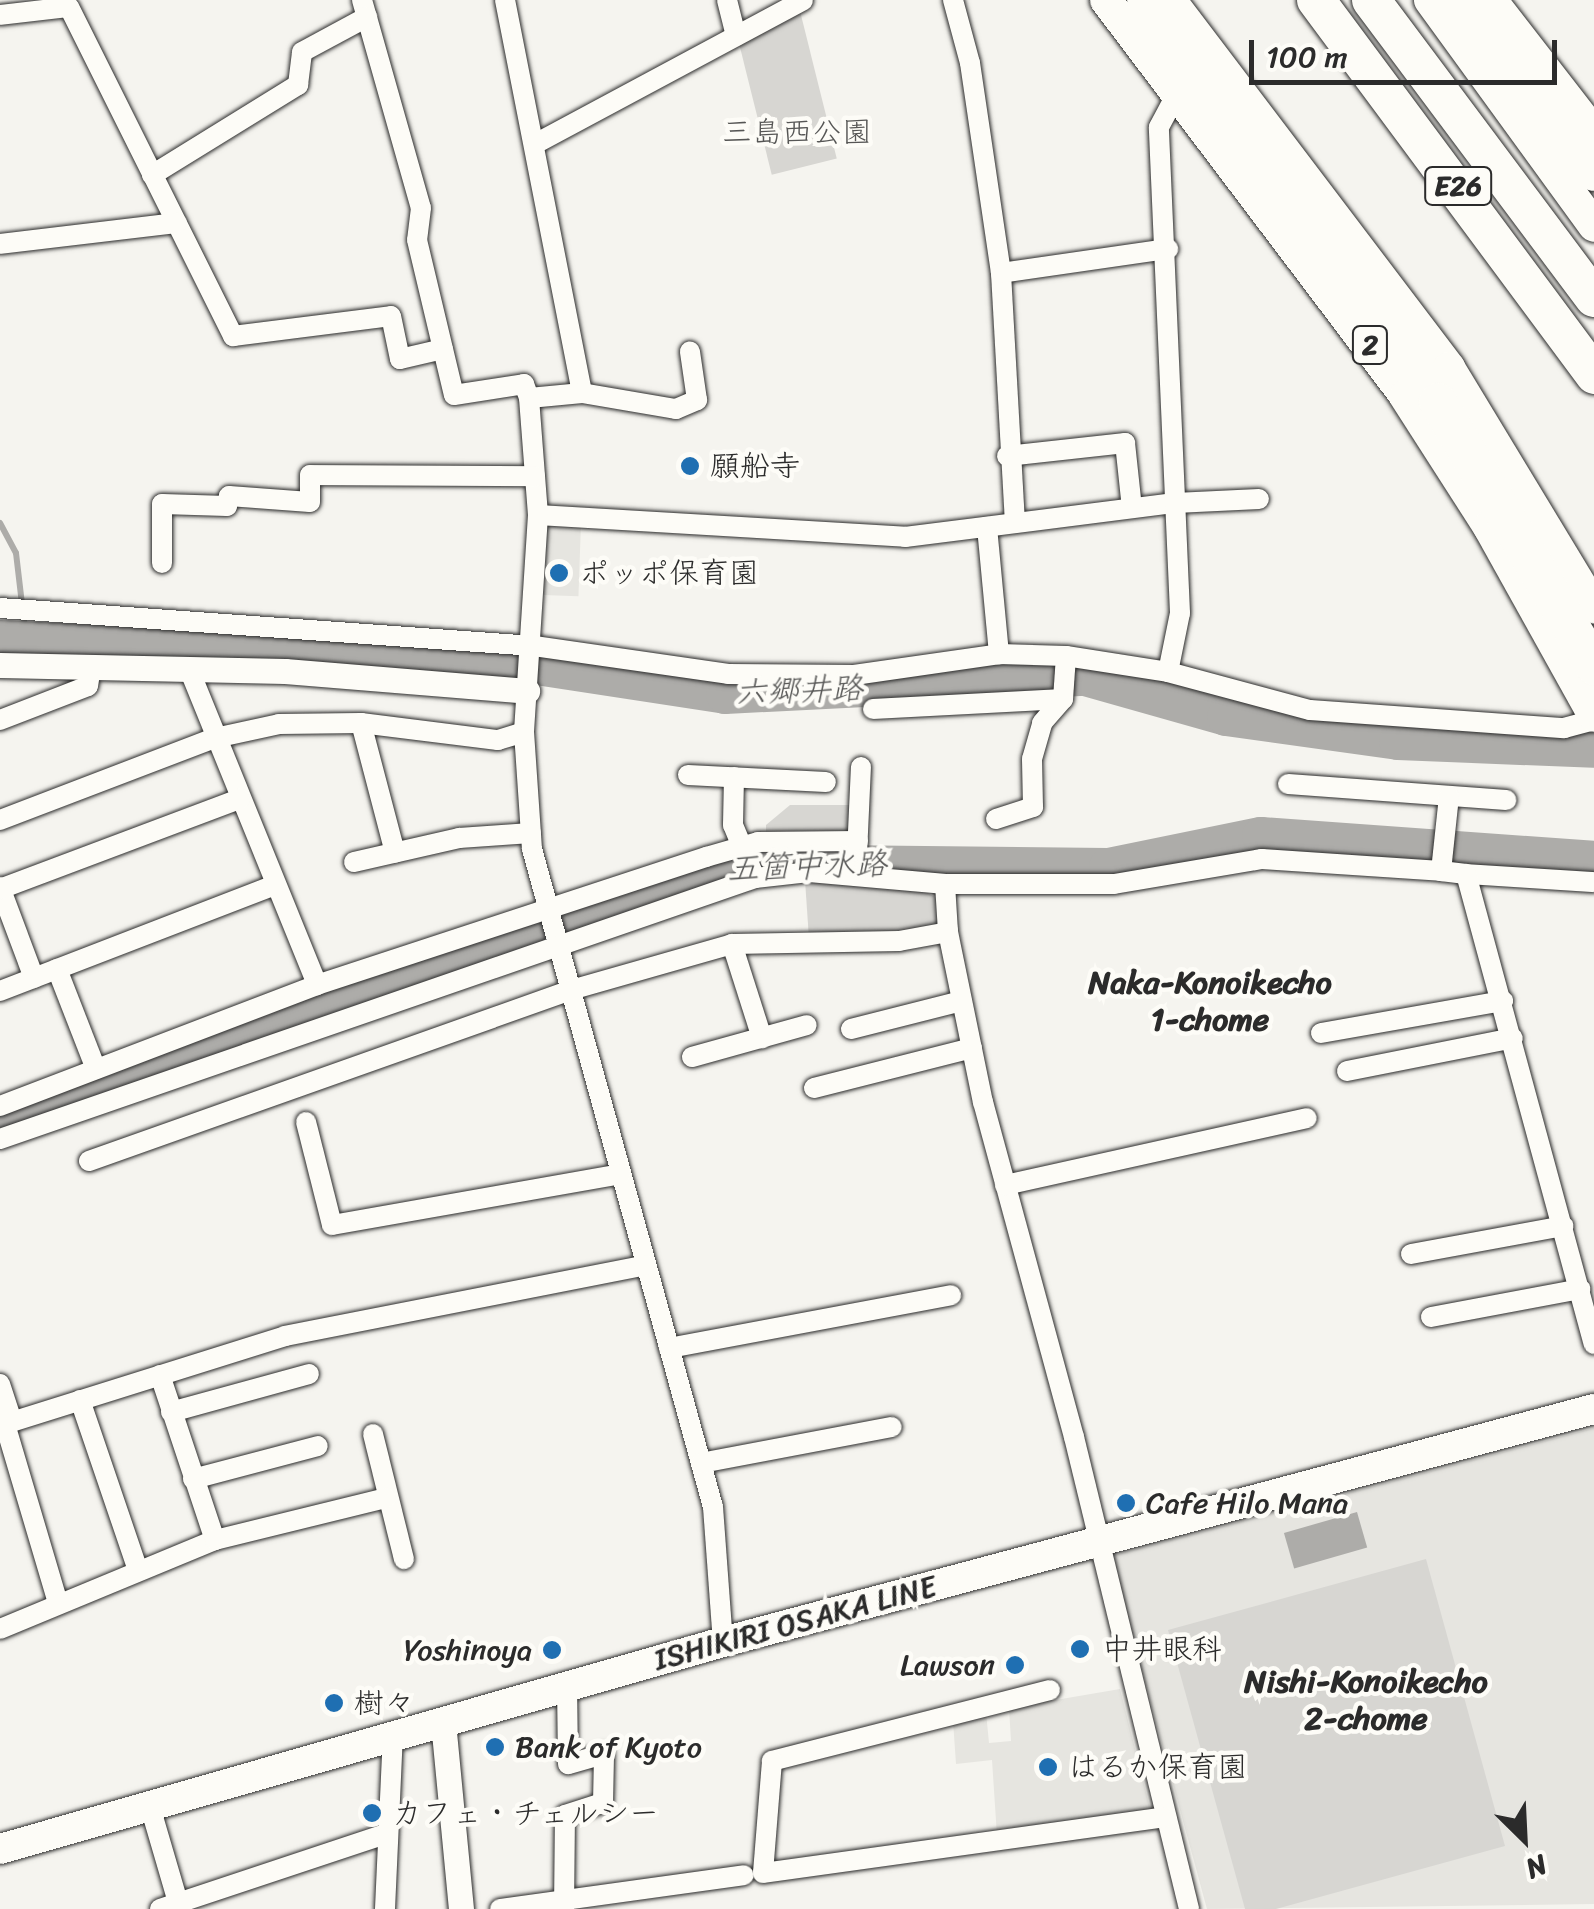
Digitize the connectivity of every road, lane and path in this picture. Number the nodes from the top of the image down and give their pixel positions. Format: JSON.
{"nodes":[{"id":1,"x":505,"y":0,"type":"edge"},
{"id":2,"x":726,"y":0,"type":"edge"},
{"id":3,"x":803,"y":0,"type":"edge"},
{"id":4,"x":953,"y":0,"type":"edge"},
{"id":5,"x":1106,"y":0,"type":"edge"},
{"id":6,"x":1146,"y":0,"type":"edge"},
{"id":7,"x":1170,"y":0,"type":"edge"},
{"id":8,"x":1316,"y":0,"type":"edge"},
{"id":9,"x":1371,"y":0,"type":"edge"},
{"id":10,"x":1430,"y":0,"type":"edge"},
{"id":11,"x":1463,"y":0,"type":"edge"},
{"id":12,"x":1491,"y":0,"type":"edge"},
{"id":13,"x":365,"y":8,"type":"edge"},
{"id":14,"x":0,"y":15,"type":"edge"},
{"id":15,"x":736,"y":36,"type":"junction"},
{"id":16,"x":1178,"y":92,"type":"junction"},
{"id":17,"x":1594,"y":133,"type":"edge"},
{"id":18,"x":534,"y":144,"type":"junction"},
{"id":19,"x":1594,"y":172,"type":"edge"},
{"id":20,"x":152,"y":175,"type":"junction"},
{"id":21,"x":176,"y":224,"type":"junction"},
{"id":22,"x":1594,"y":226,"type":"edge"},
{"id":23,"x":0,"y":244,"type":"edge"},
{"id":24,"x":1168,"y":249,"type":"junction"},
{"id":25,"x":1001,"y":273,"type":"junction"},
{"id":26,"x":1594,"y":298,"type":"edge"},
{"id":27,"x":443,"y":349,"type":"junction"},
{"id":28,"x":690,"y":352,"type":"dead end"},
{"id":29,"x":1594,"y":375,"type":"edge"},
{"id":30,"x":582,"y":393,"type":"junction"},
{"id":31,"x":530,"y":398,"type":"junction"},
{"id":32,"x":1007,"y":456,"type":"junction"},
{"id":33,"x":535,"y":476,"type":"junction"},
{"id":34,"x":1259,"y":499,"type":"dead end"},
{"id":35,"x":1175,"y":503,"type":"junction"},
{"id":36,"x":1132,"y":508,"type":"junction"},
{"id":37,"x":538,"y":515,"type":"junction"},
{"id":38,"x":1016,"y":523,"type":"junction"},
{"id":39,"x":987,"y":527,"type":"junction"},
{"id":40,"x":162,"y":564,"type":"dead end"},
{"id":41,"x":1594,"y":607,"type":"edge"},
{"id":42,"x":0,"y":608,"type":"edge"},
{"id":43,"x":533,"y":651,"type":"junction"},
{"id":44,"x":999,"y":654,"type":"junction"},
{"id":45,"x":1066,"y":656,"type":"junction"},
{"id":46,"x":0,"y":665,"type":"edge"},
{"id":47,"x":91,"y":666,"type":"junction"},
{"id":48,"x":1594,"y":666,"type":"edge"},
{"id":49,"x":189,"y":669,"type":"junction"},
{"id":50,"x":1168,"y":672,"type":"junction"},
{"id":51,"x":528,"y":691,"type":"junction"},
{"id":52,"x":1063,"y":699,"type":"junction"},
{"id":53,"x":874,"y":709,"type":"dead end"},
{"id":54,"x":1594,"y":718,"type":"edge"},
{"id":55,"x":0,"y":720,"type":"edge"},
{"id":56,"x":360,"y":722,"type":"junction"},
{"id":57,"x":524,"y":732,"type":"junction"},
{"id":58,"x":215,"y":738,"type":"junction"},
{"id":59,"x":861,"y":767,"type":"dead end"},
{"id":60,"x":688,"y":775,"type":"dead end"},
{"id":61,"x":734,"y":777,"type":"junction"},
{"id":62,"x":826,"y":782,"type":"dead end"},
{"id":63,"x":1288,"y":784,"type":"dead end"},
{"id":64,"x":1450,"y":796,"type":"junction"},
{"id":65,"x":240,"y":799,"type":"junction"},
{"id":66,"x":1506,"y":800,"type":"dead end"},
{"id":67,"x":0,"y":820,"type":"edge"},
{"id":68,"x":996,"y":820,"type":"dead end"},
{"id":69,"x":531,"y":833,"type":"junction"},
{"id":70,"x":858,"y":841,"type":"junction"},
{"id":71,"x":741,"y":848,"type":"junction"},
{"id":72,"x":395,"y":852,"type":"junction"},
{"id":73,"x":354,"y":862,"type":"dead end"},
{"id":74,"x":1441,"y":865,"type":"junction"},
{"id":75,"x":1466,"y":874,"type":"junction"},
{"id":76,"x":856,"y":876,"type":"junction"},
{"id":77,"x":755,"y":878,"type":"junction"},
{"id":78,"x":1594,"y":882,"type":"edge"},
{"id":79,"x":276,"y":884,"type":"junction"},
{"id":80,"x":946,"y":884,"type":"junction"},
{"id":81,"x":0,"y":888,"type":"edge"},
{"id":82,"x":546,"y":910,"type":"junction"},
{"id":83,"x":948,"y":932,"type":"junction"},
{"id":84,"x":558,"y":941,"type":"junction"},
{"id":85,"x":732,"y":944,"type":"junction"},
{"id":86,"x":57,"y":969,"type":"junction"},
{"id":87,"x":34,"y":978,"type":"junction"},
{"id":88,"x":317,"y":986,"type":"junction"},
{"id":89,"x":571,"y":990,"type":"junction"},
{"id":90,"x":0,"y":991,"type":"edge"},
{"id":91,"x":962,"y":1001,"type":"junction"},
{"id":92,"x":1503,"y":1001,"type":"junction"},
{"id":93,"x":807,"y":1025,"type":"dead end"},
{"id":94,"x":851,"y":1029,"type":"dead end"},
{"id":95,"x":1321,"y":1033,"type":"dead end"},
{"id":96,"x":762,"y":1038,"type":"junction"},
{"id":97,"x":1513,"y":1038,"type":"junction"},
{"id":98,"x":972,"y":1048,"type":"junction"},
{"id":99,"x":692,"y":1057,"type":"dead end"},
{"id":100,"x":96,"y":1069,"type":"junction"},
{"id":101,"x":1347,"y":1070,"type":"dead end"},
{"id":102,"x":814,"y":1088,"type":"dead end"},
{"id":103,"x":0,"y":1106,"type":"edge"},
{"id":104,"x":1307,"y":1118,"type":"dead end"},
{"id":105,"x":306,"y":1122,"type":"dead end"},
{"id":106,"x":0,"y":1139,"type":"edge"},
{"id":107,"x":89,"y":1161,"type":"dead end"},
{"id":108,"x":621,"y":1174,"type":"junction"},
{"id":109,"x":1006,"y":1185,"type":"junction"},
{"id":110,"x":1562,"y":1226,"type":"junction"},
{"id":111,"x":1411,"y":1254,"type":"dead end"},
{"id":112,"x":646,"y":1265,"type":"junction"},
{"id":113,"x":1580,"y":1289,"type":"junction"},
{"id":114,"x":952,"y":1295,"type":"dead end"},
{"id":115,"x":1431,"y":1318,"type":"dead end"},
{"id":116,"x":1594,"y":1344,"type":"edge"},
{"id":117,"x":669,"y":1348,"type":"junction"},
{"id":118,"x":310,"y":1374,"type":"dead end"},
{"id":119,"x":160,"y":1375,"type":"junction"},
{"id":120,"x":0,"y":1384,"type":"edge"},
{"id":121,"x":80,"y":1400,"type":"junction"},
{"id":122,"x":1594,"y":1410,"type":"edge"},
{"id":123,"x":172,"y":1412,"type":"junction"},
{"id":124,"x":12,"y":1422,"type":"junction"},
{"id":125,"x":892,"y":1426,"type":"dead end"},
{"id":126,"x":373,"y":1434,"type":"dead end"},
{"id":127,"x":318,"y":1446,"type":"dead end"},
{"id":128,"x":701,"y":1462,"type":"junction"},
{"id":129,"x":193,"y":1479,"type":"junction"},
{"id":130,"x":386,"y":1498,"type":"junction"},
{"id":131,"x":215,"y":1540,"type":"junction"},
{"id":132,"x":1096,"y":1541,"type":"junction"},
{"id":133,"x":404,"y":1559,"type":"dead end"},
{"id":134,"x":138,"y":1570,"type":"junction"},
{"id":135,"x":58,"y":1603,"type":"junction"},
{"id":136,"x":0,"y":1628,"type":"edge"},
{"id":137,"x":723,"y":1642,"type":"junction"},
{"id":138,"x":568,"y":1687,"type":"junction"},
{"id":139,"x":1050,"y":1690,"type":"dead end"},
{"id":140,"x":443,"y":1722,"type":"junction"},
{"id":141,"x":394,"y":1734,"type":"junction"},
{"id":142,"x":149,"y":1803,"type":"junction"},
{"id":143,"x":1164,"y":1817,"type":"junction"},
{"id":144,"x":388,"y":1833,"type":"junction"},
{"id":145,"x":2,"y":1842,"type":"edge"},
{"id":146,"x":744,"y":1875,"type":"dead end"},
{"id":147,"x":564,"y":1905,"type":"edge"},
{"id":148,"x":173,"y":1907,"type":"edge"},
{"id":149,"x":385,"y":1909,"type":"edge"},
{"id":150,"x":461,"y":1909,"type":"edge"},
{"id":151,"x":500,"y":1909,"type":"edge"},
{"id":152,"x":1190,"y":1909,"type":"edge"}],
"edges":[{"from":1,"to":18,"type":"street"},
{"from":2,"to":15,"type":"street"},
{"from":3,"to":15,"type":"street"},
{"from":4,"to":25,"type":"street"},
{"from":5,"to":16,"type":"main road","number":"2"},
{"from":6,"to":48,"type":"highway"},
{"from":7,"to":41,"type":"main road","number":"2"},
{"from":8,"to":29,"type":"highway","number":"E26"},
{"from":9,"to":26,"type":"highway","number":"E26"},
{"from":10,"to":22,"type":"main road"},
{"from":11,"to":19,"type":"highway"},
{"from":12,"to":17,"type":"main road"},
{"from":13,"to":20,"type":"street"},
{"from":13,"to":27,"type":"street"},
{"from":14,"to":20,"type":"street"},
{"from":15,"to":18,"type":"street"},
{"from":16,"to":24,"type":"street"},
{"from":16,"to":54,"type":"main road","number":"2"},
{"from":18,"to":30,"type":"street"},
{"from":20,"to":21,"type":"street"},
{"from":21,"to":23,"type":"street"},
{"from":21,"to":27,"type":"street"},
{"from":24,"to":25,"type":"street"},
{"from":24,"to":35,"type":"street"},
{"from":25,"to":32,"type":"street"},
{"from":27,"to":31,"type":"street"},
{"from":28,"to":30,"type":"street"},
{"from":30,"to":31,"type":"street"},
{"from":31,"to":33,"type":"street"},
{"from":32,"to":36,"type":"street"},
{"from":32,"to":38,"type":"street"},
{"from":33,"to":37,"type":"street"},
{"from":33,"to":40,"type":"street"},
{"from":34,"to":35,"type":"street"},
{"from":35,"to":36,"type":"street"},
{"from":35,"to":50,"type":"street"},
{"from":36,"to":38,"type":"street"},
{"from":37,"to":39,"type":"street"},
{"from":37,"to":43,"type":"street"},
{"from":38,"to":39,"type":"street"},
{"from":39,"to":44,"type":"street"},
{"from":42,"to":43,"type":"street"},
{"from":43,"to":44,"type":"street"},
{"from":43,"to":51,"type":"street"},
{"from":44,"to":45,"type":"street"},
{"from":45,"to":50,"type":"street"},
{"from":45,"to":52,"type":"street"},
{"from":46,"to":47,"type":"street"},
{"from":47,"to":49,"type":"street"},
{"from":47,"to":55,"type":"street"},
{"from":49,"to":51,"type":"street"},
{"from":49,"to":58,"type":"street"},
{"from":50,"to":54,"type":"street"},
{"from":51,"to":57,"type":"street"},
{"from":52,"to":53,"type":"street"},
{"from":52,"to":68,"type":"street"},
{"from":56,"to":57,"type":"street"},
{"from":56,"to":58,"type":"street"},
{"from":56,"to":72,"type":"street"},
{"from":57,"to":69,"type":"street"},
{"from":58,"to":65,"type":"street"},
{"from":58,"to":67,"type":"street"},
{"from":59,"to":70,"type":"street"},
{"from":60,"to":61,"type":"street"},
{"from":61,"to":62,"type":"street"},
{"from":61,"to":71,"type":"street"},
{"from":63,"to":64,"type":"street"},
{"from":64,"to":66,"type":"street"},
{"from":64,"to":74,"type":"street"},
{"from":65,"to":79,"type":"street"},
{"from":65,"to":81,"type":"street"},
{"from":69,"to":72,"type":"street"},
{"from":69,"to":82,"type":"street"},
{"from":70,"to":71,"type":"street"},
{"from":70,"to":76,"type":"street"},
{"from":71,"to":77,"type":"street"},
{"from":71,"to":82,"type":"street"},
{"from":72,"to":73,"type":"street"},
{"from":74,"to":75,"type":"street"},
{"from":74,"to":80,"type":"street"},
{"from":75,"to":78,"type":"street"},
{"from":75,"to":92,"type":"street"},
{"from":76,"to":77,"type":"street"},
{"from":76,"to":80,"type":"street"},
{"from":77,"to":84,"type":"street"},
{"from":79,"to":86,"type":"street"},
{"from":79,"to":88,"type":"street"},
{"from":80,"to":83,"type":"street"},
{"from":81,"to":87,"type":"street"},
{"from":82,"to":84,"type":"street"},
{"from":82,"to":88,"type":"street"},
{"from":83,"to":85,"type":"street"},
{"from":83,"to":91,"type":"street"},
{"from":84,"to":89,"type":"street"},
{"from":84,"to":106,"type":"street"},
{"from":85,"to":89,"type":"street"},
{"from":85,"to":96,"type":"street"},
{"from":86,"to":87,"type":"street"},
{"from":86,"to":100,"type":"street"},
{"from":87,"to":90,"type":"street"},
{"from":88,"to":100,"type":"street"},
{"from":89,"to":107,"type":"street"},
{"from":89,"to":108,"type":"street"},
{"from":91,"to":94,"type":"street"},
{"from":91,"to":98,"type":"street"},
{"from":92,"to":95,"type":"street"},
{"from":92,"to":97,"type":"street"},
{"from":93,"to":96,"type":"street"},
{"from":96,"to":99,"type":"street"},
{"from":97,"to":101,"type":"street"},
{"from":97,"to":110,"type":"street"},
{"from":98,"to":102,"type":"street"},
{"from":98,"to":109,"type":"street"},
{"from":100,"to":103,"type":"street"},
{"from":104,"to":109,"type":"street"},
{"from":105,"to":108,"type":"street"},
{"from":108,"to":112,"type":"street"},
{"from":109,"to":132,"type":"street"},
{"from":110,"to":111,"type":"street"},
{"from":110,"to":113,"type":"street"},
{"from":112,"to":117,"type":"street"},
{"from":112,"to":119,"type":"street"},
{"from":113,"to":115,"type":"street"},
{"from":113,"to":116,"type":"street"},
{"from":114,"to":117,"type":"street"},
{"from":117,"to":128,"type":"street"},
{"from":118,"to":123,"type":"street"},
{"from":119,"to":121,"type":"street"},
{"from":119,"to":123,"type":"street"},
{"from":120,"to":124,"type":"street"},
{"from":121,"to":124,"type":"street"},
{"from":121,"to":134,"type":"street"},
{"from":122,"to":132,"type":"main road","name":"ISHIKIRI OSAKA LINE"},
{"from":123,"to":129,"type":"street"},
{"from":124,"to":135,"type":"street"},
{"from":125,"to":128,"type":"street"},
{"from":126,"to":130,"type":"street"},
{"from":127,"to":129,"type":"street"},
{"from":128,"to":137,"type":"street"},
{"from":129,"to":131,"type":"street"},
{"from":130,"to":131,"type":"street"},
{"from":130,"to":133,"type":"street"},
{"from":131,"to":134,"type":"street"},
{"from":132,"to":137,"type":"main road","name":"ISHIKIRI OSAKA LINE"},
{"from":132,"to":143,"type":"street"},
{"from":134,"to":135,"type":"street"},
{"from":135,"to":136,"type":"street"},
{"from":137,"to":138,"type":"main road","name":"ISHIKIRI OSAKA LINE"},
{"from":138,"to":140,"type":"main road","name":"ISHIKIRI OSAKA LINE"},
{"from":138,"to":147,"type":"street"},
{"from":139,"to":143,"type":"street"},
{"from":140,"to":141,"type":"main road","name":"ISHIKIRI OSAKA LINE"},
{"from":140,"to":150,"type":"street"},
{"from":141,"to":142,"type":"main road","name":"ISHIKIRI OSAKA LINE"},
{"from":141,"to":144,"type":"street"},
{"from":142,"to":145,"type":"main road","name":"ISHIKIRI OSAKA LINE"},
{"from":142,"to":148,"type":"street"},
{"from":143,"to":152,"type":"street"},
{"from":144,"to":148,"type":"street"},
{"from":144,"to":149,"type":"street"},
{"from":146,"to":147,"type":"street"},
{"from":147,"to":151,"type":"street"}]}
